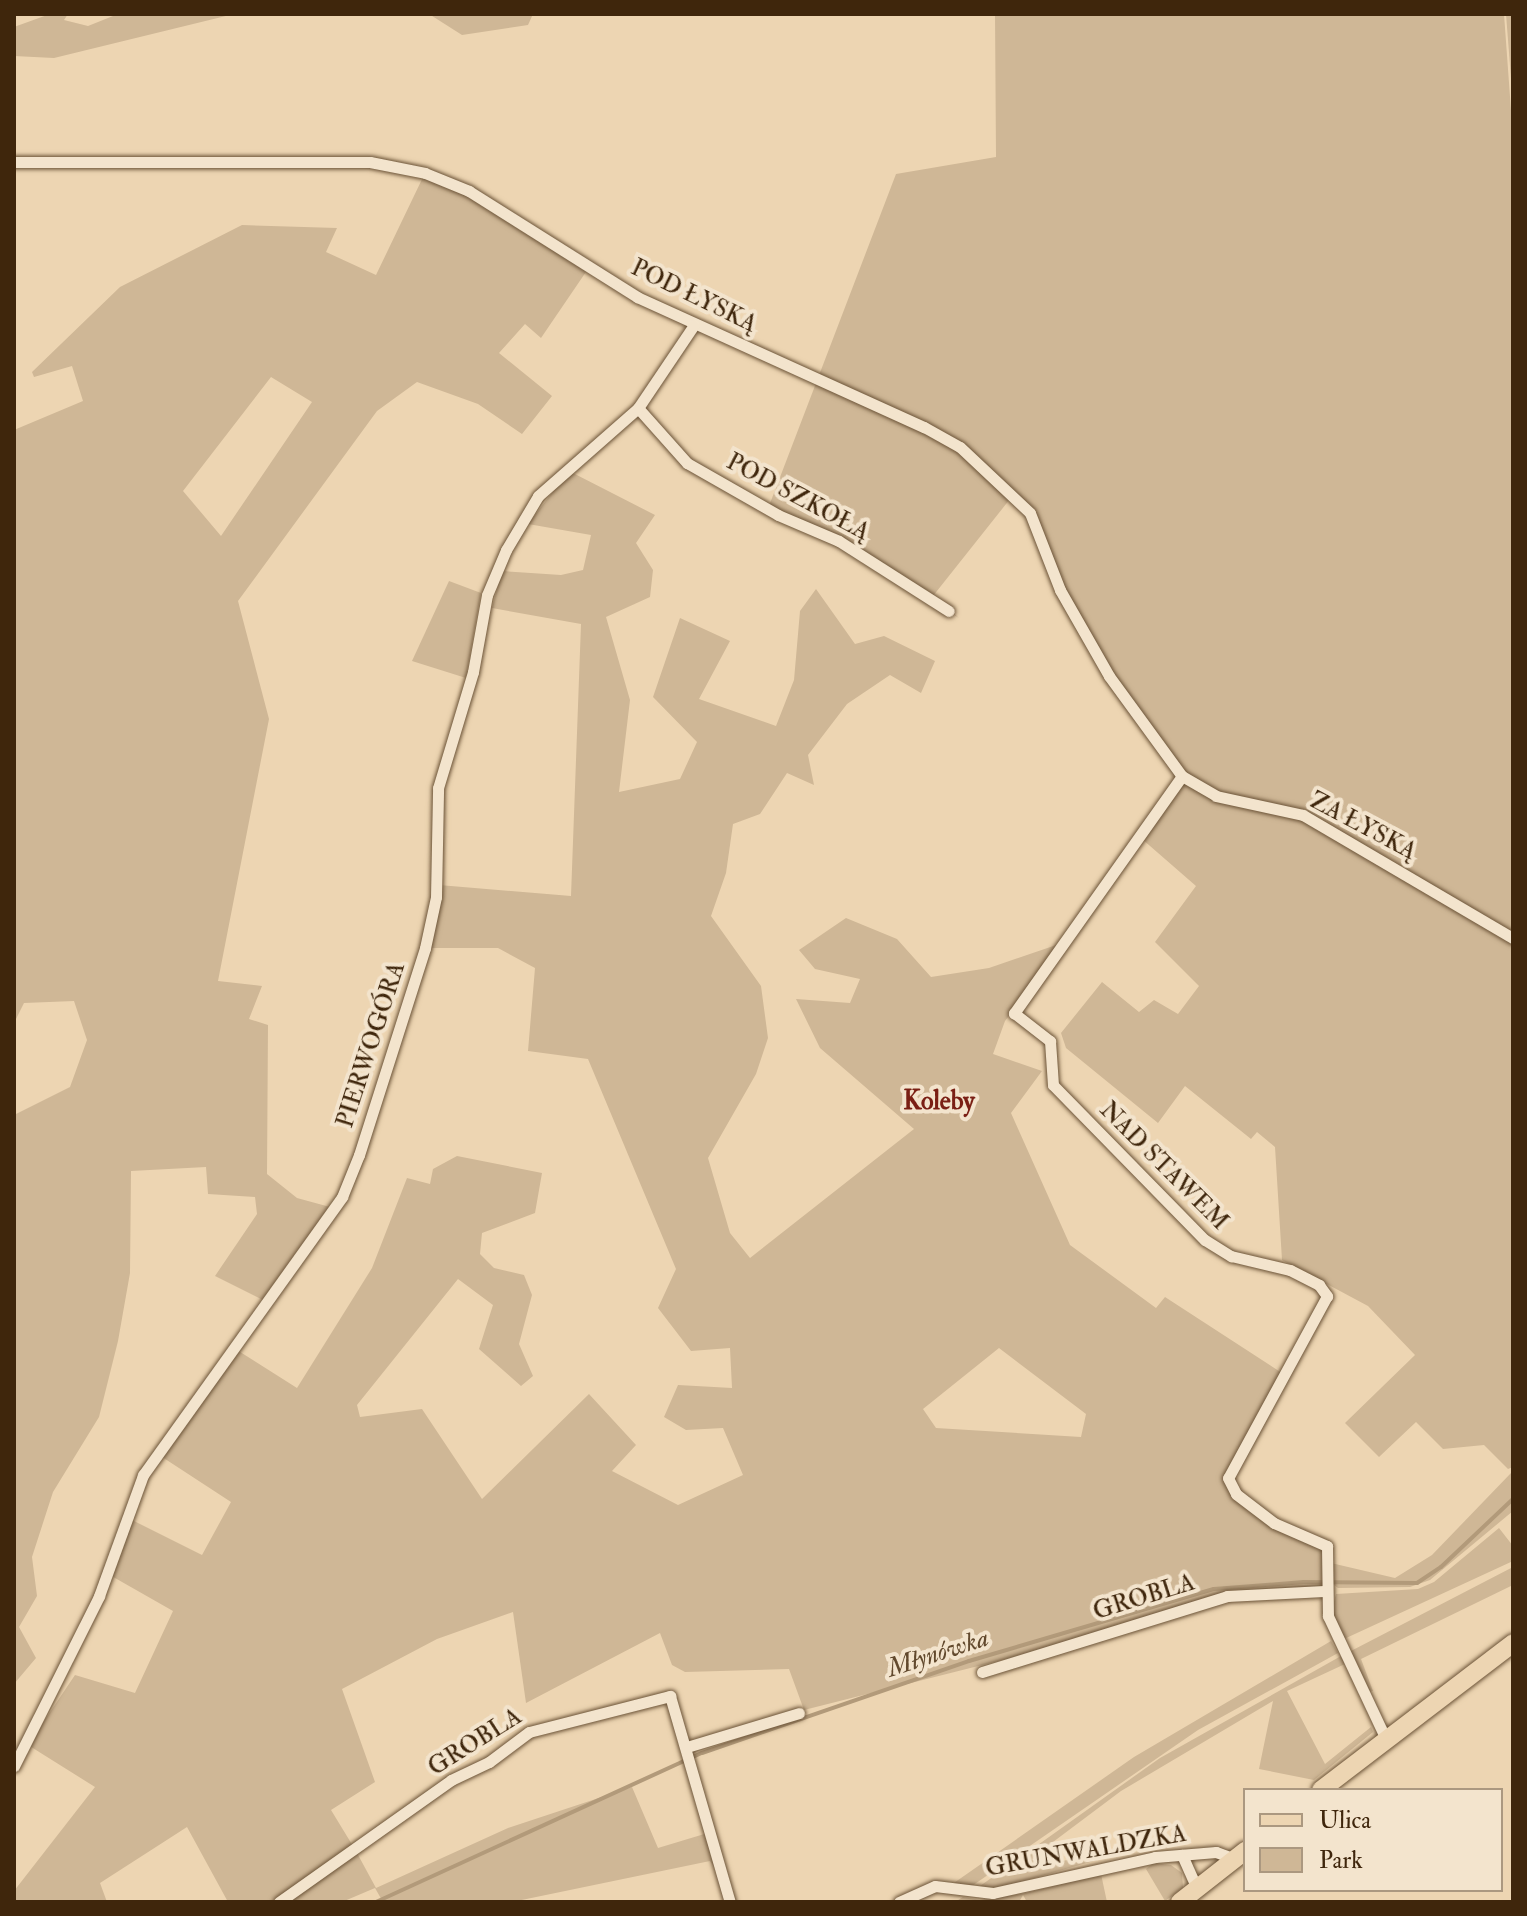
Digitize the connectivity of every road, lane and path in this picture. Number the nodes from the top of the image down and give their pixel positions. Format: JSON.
{"nodes":[{"id":1,"x":14,"y":162,"type":"edge"},
{"id":2,"x":694,"y":325,"type":"junction"},
{"id":3,"x":638,"y":408,"type":"junction"},
{"id":4,"x":949,"y":611,"type":"dead end"},
{"id":5,"x":1182,"y":776,"type":"junction"},
{"id":6,"x":1513,"y":938,"type":"edge"},
{"id":7,"x":1324,"y":1591,"type":"junction"},
{"id":8,"x":1513,"y":1643,"type":"edge"},
{"id":9,"x":982,"y":1672,"type":"dead end"},
{"id":10,"x":799,"y":1713,"type":"dead end"},
{"id":11,"x":1386,"y":1739,"type":"junction"},
{"id":12,"x":687,"y":1747,"type":"junction"},
{"id":13,"x":14,"y":1766,"type":"edge"},
{"id":14,"x":1324,"y":1788,"type":"edge"},
{"id":15,"x":1182,"y":1855,"type":"junction"},
{"id":16,"x":1240,"y":1855,"type":"edge"},
{"id":17,"x":1197,"y":1889,"type":"junction"},
{"id":18,"x":279,"y":1902,"type":"edge"},
{"id":19,"x":730,"y":1902,"type":"edge"},
{"id":20,"x":899,"y":1902,"type":"edge"},
{"id":21,"x":1180,"y":1902,"type":"edge"}],
"edges":[{"from":1,"to":2,"type":"street","name":"POD ŁYSKĄ"},
{"from":2,"to":3,"type":"street","name":"PIERWOGÓRA"},
{"from":2,"to":5,"type":"street","name":"POD ŁYSKĄ"},
{"from":3,"to":4,"type":"street","name":"POD SZKOŁĄ"},
{"from":3,"to":13,"type":"street","name":"PIERWOGÓRA"},
{"from":5,"to":6,"type":"street","name":"ZA ŁYSKĄ"},
{"from":5,"to":7,"type":"street","name":"NAD STAWEM"},
{"from":7,"to":9,"type":"street","name":"GROBLA"},
{"from":7,"to":11,"type":"street","name":"NAD STAWEM"},
{"from":8,"to":11,"type":"main road"},
{"from":10,"to":12,"type":"street"},
{"from":11,"to":14,"type":"main road"},
{"from":12,"to":18,"type":"street","name":"GROBLA"},
{"from":12,"to":19,"type":"street","name":"GROBLA"},
{"from":15,"to":16,"type":"street","name":"GRUNWALDZKA"},
{"from":15,"to":17,"type":"street"},
{"from":15,"to":20,"type":"street","name":"GRUNWALDZKA"},
{"from":16,"to":17,"type":"main road"},
{"from":17,"to":21,"type":"main road"}]}
